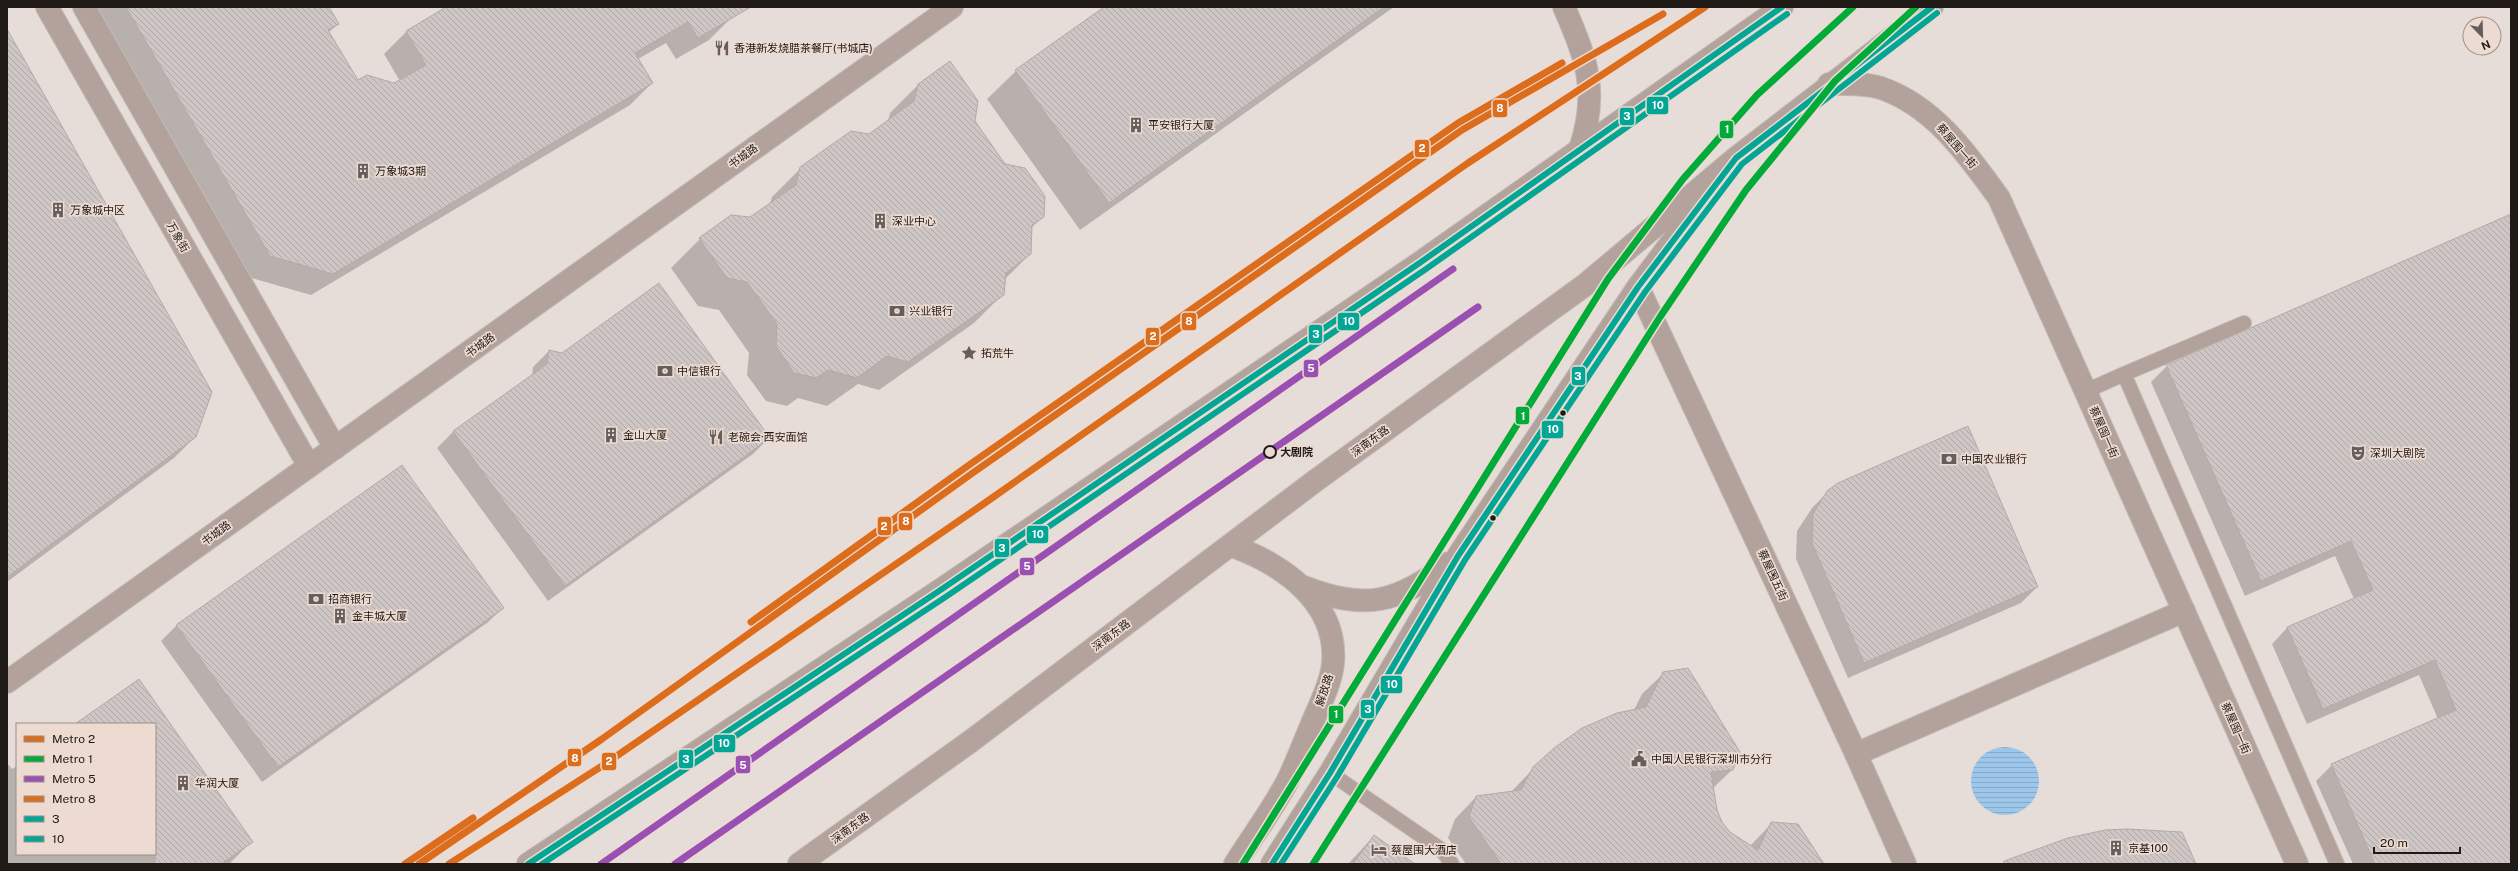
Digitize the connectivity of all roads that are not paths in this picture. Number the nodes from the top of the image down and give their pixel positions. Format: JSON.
{"nodes":[{"id":1,"x":46,"y":7,"type":"edge"},
{"id":2,"x":84,"y":7,"type":"edge"},
{"id":3,"x":952,"y":7,"type":"edge"},
{"id":4,"x":1564,"y":7,"type":"edge"},
{"id":5,"x":1782,"y":7,"type":"edge"},
{"id":6,"x":1932,"y":7,"type":"edge"},
{"id":7,"x":1829,"y":84,"type":"junction"},
{"id":8,"x":1580,"y":149,"type":"junction"},
{"id":9,"x":1736,"y":158,"type":"junction"},
{"id":10,"x":1638,"y":287,"type":"junction"},
{"id":11,"x":2244,"y":323,"type":"dead end"},
{"id":12,"x":2124,"y":374,"type":"junction"},
{"id":13,"x":2086,"y":391,"type":"junction"},
{"id":14,"x":335,"y":448,"type":"junction"},
{"id":15,"x":309,"y":466,"type":"junction"},
{"id":16,"x":1232,"y":546,"type":"junction"},
{"id":17,"x":1458,"y":556,"type":"junction"},
{"id":18,"x":1304,"y":587,"type":"junction"},
{"id":19,"x":2184,"y":611,"type":"junction"},
{"id":20,"x":7,"y":682,"type":"edge"},
{"id":21,"x":1856,"y":754,"type":"junction"},
{"id":22,"x":1330,"y":773,"type":"junction"},
{"id":23,"x":528,"y":864,"type":"edge"},
{"id":24,"x":800,"y":864,"type":"edge"},
{"id":25,"x":1235,"y":864,"type":"edge"},
{"id":26,"x":1272,"y":864,"type":"edge"},
{"id":27,"x":1452,"y":864,"type":"edge"},
{"id":28,"x":1904,"y":864,"type":"edge"},
{"id":29,"x":2297,"y":864,"type":"edge"},
{"id":30,"x":2337,"y":864,"type":"edge"}],
"edges":[{"from":1,"to":15,"type":"street","name":"万象街"},
{"from":2,"to":14,"type":"street"},
{"from":3,"to":14,"type":"street","name":"书城路"},
{"from":4,"to":8,"type":"street"},
{"from":5,"to":8,"type":"main road"},
{"from":6,"to":7,"type":"main road","name":"深南东路"},
{"from":7,"to":9,"type":"main road","name":"深南东路"},
{"from":7,"to":13,"type":"street","name":"蔡屋围一街"},
{"from":8,"to":23,"type":"main road"},
{"from":9,"to":10,"type":"street"},
{"from":9,"to":16,"type":"main road","name":"深南东路"},
{"from":10,"to":17,"type":"street"},
{"from":10,"to":21,"type":"street","name":"蔡屋围五街"},
{"from":11,"to":12,"type":"lane"},
{"from":12,"to":13,"type":"lane"},
{"from":12,"to":30,"type":"lane"},
{"from":13,"to":19,"type":"street","name":"蔡屋围一街"},
{"from":14,"to":15,"type":"street","name":"书城路"},
{"from":15,"to":20,"type":"street","name":"书城路"},
{"from":16,"to":18,"type":"street","name":"解放路"},
{"from":16,"to":24,"type":"main road","name":"深南东路"},
{"from":17,"to":18,"type":"street"},
{"from":17,"to":22,"type":"street"},
{"from":18,"to":25,"type":"street","name":"解放路"},
{"from":19,"to":21,"type":"street"},
{"from":19,"to":29,"type":"street","name":"蔡屋围一街"},
{"from":21,"to":28,"type":"street","name":"蔡屋围五街"},
{"from":22,"to":26,"type":"street"},
{"from":22,"to":27,"type":"lane"}]}
